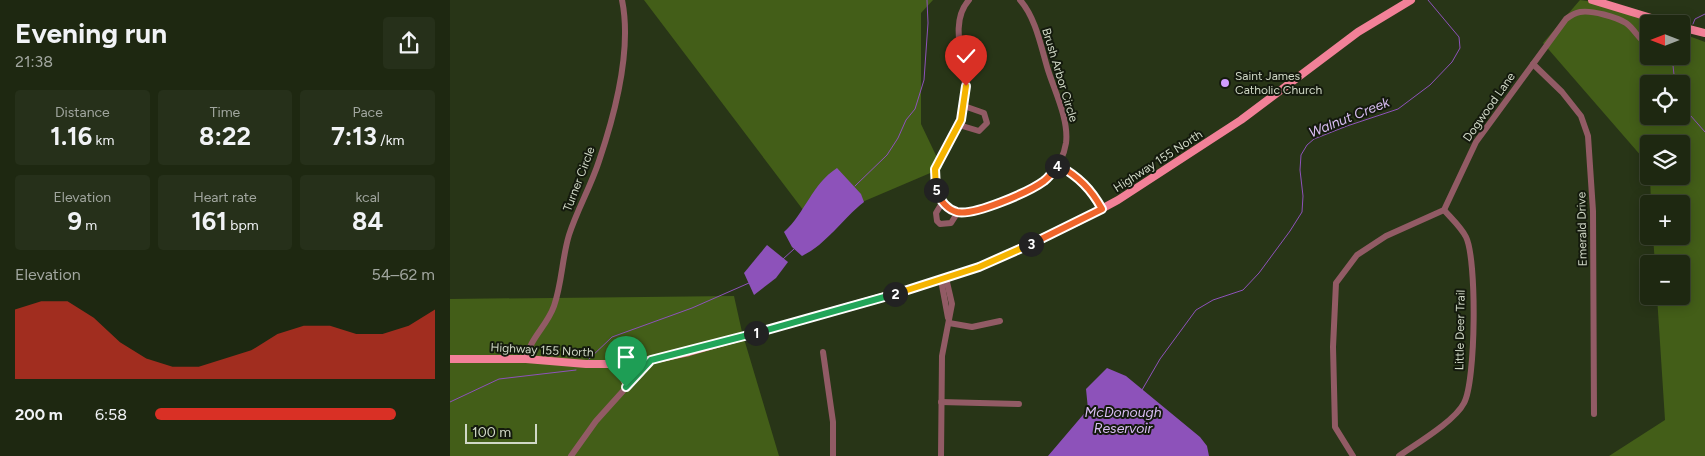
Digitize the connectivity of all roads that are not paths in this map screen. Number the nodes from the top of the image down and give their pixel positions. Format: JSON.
{"nodes":[{"id":1,"x":622,"y":0,"type":"edge"},
{"id":2,"x":969,"y":0,"type":"edge"},
{"id":3,"x":1020,"y":0,"type":"edge"},
{"id":4,"x":1411,"y":0,"type":"edge"},
{"id":5,"x":1592,"y":0,"type":"edge"},
{"id":6,"x":1641,"y":15,"type":"edge"},
{"id":7,"x":1690,"y":29,"type":"edge"},
{"id":8,"x":1705,"y":33,"type":"edge"},
{"id":9,"x":1640,"y":40,"type":"edge"},
{"id":10,"x":1533,"y":64,"type":"junction"},
{"id":11,"x":964,"y":106,"type":"junction"},
{"id":12,"x":959,"y":125,"type":"junction"},
{"id":13,"x":1058,"y":165,"type":"junction"},
{"id":14,"x":942,"y":203,"type":"junction"},
{"id":15,"x":1102,"y":209,"type":"junction"},
{"id":16,"x":1444,"y":210,"type":"junction"},
{"id":17,"x":958,"y":212,"type":"junction"},
{"id":18,"x":943,"y":279,"type":"junction"},
{"id":19,"x":1000,"y":320,"type":"dead end"},
{"id":20,"x":949,"y":323,"type":"junction"},
{"id":21,"x":823,"y":352,"type":"dead end"},
{"id":22,"x":450,"y":359,"type":"edge"},
{"id":23,"x":526,"y":359,"type":"junction"},
{"id":24,"x":651,"y":360,"type":"junction"},
{"id":25,"x":617,"y":364,"type":"junction"},
{"id":26,"x":627,"y":385,"type":"junction"},
{"id":27,"x":941,"y":402,"type":"junction"},
{"id":28,"x":1019,"y":404,"type":"dead end"},
{"id":29,"x":1594,"y":414,"type":"dead end"},
{"id":30,"x":571,"y":456,"type":"edge"},
{"id":31,"x":833,"y":456,"type":"edge"},
{"id":32,"x":941,"y":456,"type":"edge"},
{"id":33,"x":1353,"y":456,"type":"edge"},
{"id":34,"x":1399,"y":456,"type":"edge"}],
"edges":[{"from":1,"to":23,"type":"street","name":"Turner Circle"},
{"from":2,"to":11,"type":"street","name":"Brush Arbor Circle"},
{"from":3,"to":13,"type":"street","name":"Brush Arbor Circle"},
{"from":4,"to":15,"type":"main road","name":"Highway 155 North"},
{"from":5,"to":6,"type":"main road"},
{"from":7,"to":8,"type":"main road"},
{"from":9,"to":10,"type":"street","name":"Dogwood Lane"},
{"from":10,"to":16,"type":"street","name":"Dogwood Lane"},
{"from":10,"to":29,"type":"street","name":"Emerald Drive"},
{"from":11,"to":12,"type":"street","name":"Brush Arbor Circle"},
{"from":11,"to":12,"type":"street"},
{"from":12,"to":14,"type":"street","name":"Brush Arbor Circle"},
{"from":13,"to":15,"type":"street"},
{"from":13,"to":17,"type":"street","name":"Brush Arbor Circle"},
{"from":14,"to":17,"type":"street"},
{"from":14,"to":17,"type":"street","name":"Brush Arbor Circle"},
{"from":15,"to":18,"type":"main road","name":"Highway 155 North"},
{"from":16,"to":33,"type":"street"},
{"from":16,"to":34,"type":"street","name":"Little Deer Trail"},
{"from":18,"to":20,"type":"street"},
{"from":18,"to":24,"type":"main road","name":"Highway 155 North"},
{"from":19,"to":20,"type":"street"},
{"from":20,"to":27,"type":"street"},
{"from":21,"to":31,"type":"street"},
{"from":22,"to":23,"type":"main road","name":"Highway 155 North"},
{"from":23,"to":25,"type":"main road","name":"Highway 155 North"},
{"from":24,"to":25,"type":"main road","name":"Highway 155 North"},
{"from":24,"to":26,"type":"street"},
{"from":25,"to":26,"type":"main road"},
{"from":26,"to":30,"type":"street"},
{"from":27,"to":28,"type":"street"},
{"from":27,"to":32,"type":"street"}]}
